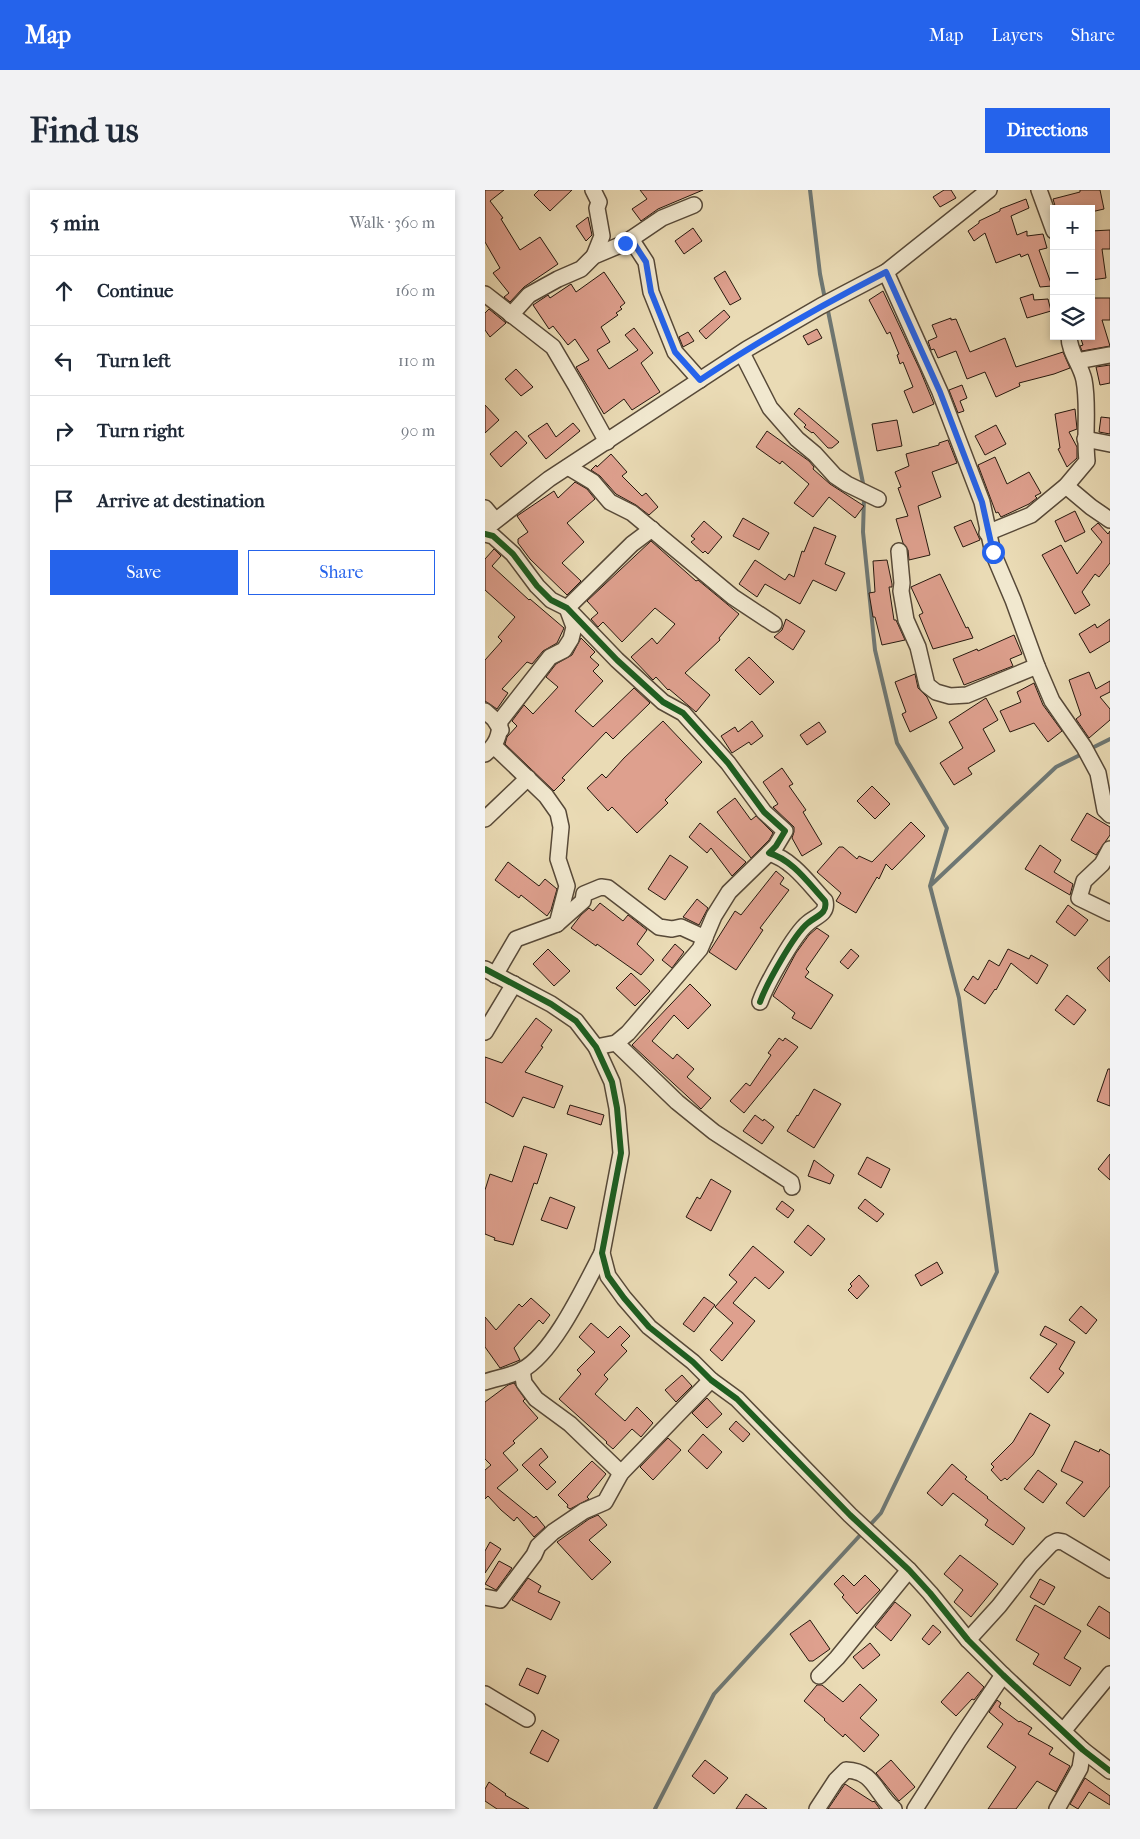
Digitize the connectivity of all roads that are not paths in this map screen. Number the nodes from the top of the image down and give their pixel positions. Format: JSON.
{"nodes":[{"id":1,"x":593,"y":190,"type":"edge"},
{"id":2,"x":1039,"y":190,"type":"edge"},
{"id":3,"x":986,"y":191,"type":"edge"},
{"id":4,"x":694,"y":205,"type":"dead end"},
{"id":5,"x":1050,"y":220,"type":"edge"},
{"id":6,"x":631,"y":239,"type":"junction"},
{"id":7,"x":594,"y":256,"type":"junction"},
{"id":8,"x":886,"y":272,"type":"junction"},
{"id":9,"x":485,"y":294,"type":"edge"},
{"id":10,"x":511,"y":315,"type":"junction"},
{"id":11,"x":1069,"y":340,"type":"edge"},
{"id":12,"x":741,"y":353,"type":"junction"},
{"id":13,"x":1110,"y":355,"type":"edge"},
{"id":14,"x":1077,"y":361,"type":"junction"},
{"id":15,"x":700,"y":380,"type":"junction"},
{"id":16,"x":1085,"y":439,"type":"junction"},
{"id":17,"x":607,"y":442,"type":"junction"},
{"id":18,"x":1110,"y":444,"type":"edge"},
{"id":19,"x":568,"y":467,"type":"junction"},
{"id":20,"x":1066,"y":486,"type":"junction"},
{"id":21,"x":878,"y":499,"type":"dead end"},
{"id":22,"x":485,"y":508,"type":"edge"},
{"id":23,"x":1110,"y":520,"type":"edge"},
{"id":24,"x":490,"y":524,"type":"edge"},
{"id":25,"x":652,"y":529,"type":"junction"},
{"id":26,"x":987,"y":533,"type":"junction"},
{"id":27,"x":485,"y":534,"type":"edge"},
{"id":28,"x":899,"y":551,"type":"dead end"},
{"id":29,"x":567,"y":608,"type":"junction"},
{"id":30,"x":774,"y":624,"type":"dead end"},
{"id":31,"x":1037,"y":666,"type":"junction"},
{"id":32,"x":485,"y":711,"type":"edge"},
{"id":33,"x":501,"y":730,"type":"junction"},
{"id":34,"x":490,"y":750,"type":"edge"},
{"id":35,"x":528,"y":778,"type":"junction"},
{"id":36,"x":1110,"y":815,"type":"edge"},
{"id":37,"x":485,"y":819,"type":"edge"},
{"id":38,"x":1110,"y":848,"type":"edge"},
{"id":39,"x":769,"y":853,"type":"junction"},
{"id":40,"x":1110,"y":914,"type":"edge"},
{"id":41,"x":557,"y":924,"type":"junction"},
{"id":42,"x":705,"y":938,"type":"junction"},
{"id":43,"x":490,"y":972,"type":"edge"},
{"id":44,"x":513,"y":984,"type":"junction"},
{"id":45,"x":760,"y":1002,"type":"dead end"},
{"id":46,"x":485,"y":1032,"type":"edge"},
{"id":47,"x":615,"y":1042,"type":"junction"},
{"id":48,"x":596,"y":1047,"type":"junction"},
{"id":49,"x":792,"y":1187,"type":"dead end"},
{"id":50,"x":602,"y":1253,"type":"junction"},
{"id":51,"x":522,"y":1370,"type":"junction"},
{"id":52,"x":711,"y":1380,"type":"junction"},
{"id":53,"x":485,"y":1382,"type":"edge"},
{"id":54,"x":621,"y":1473,"type":"junction"},
{"id":55,"x":909,"y":1570,"type":"junction"},
{"id":56,"x":1110,"y":1570,"type":"edge"},
{"id":57,"x":485,"y":1597,"type":"edge"},
{"id":58,"x":968,"y":1640,"type":"junction"},
{"id":59,"x":1110,"y":1674,"type":"edge"},
{"id":60,"x":1003,"y":1675,"type":"junction"},
{"id":61,"x":819,"y":1676,"type":"dead end"},
{"id":62,"x":485,"y":1694,"type":"edge"},
{"id":63,"x":527,"y":1719,"type":"dead end"},
{"id":64,"x":1064,"y":1730,"type":"junction"},
{"id":65,"x":1083,"y":1750,"type":"junction"},
{"id":66,"x":1110,"y":1771,"type":"edge"},
{"id":67,"x":817,"y":1809,"type":"edge"},
{"id":68,"x":894,"y":1809,"type":"edge"},
{"id":69,"x":915,"y":1809,"type":"edge"},
{"id":70,"x":1057,"y":1809,"type":"edge"}],
"edges":[{"from":1,"to":7,"type":"street"},
{"from":2,"to":5,"type":"street"},
{"from":3,"to":8,"type":"street"},
{"from":4,"to":6,"type":"street"},
{"from":6,"to":7,"type":"street"},
{"from":6,"to":15,"type":"street"},
{"from":7,"to":10,"type":"street"},
{"from":8,"to":12,"type":"street"},
{"from":8,"to":26,"type":"street"},
{"from":9,"to":10,"type":"street"},
{"from":10,"to":17,"type":"street"},
{"from":11,"to":14,"type":"street"},
{"from":12,"to":15,"type":"street"},
{"from":12,"to":21,"type":"street"},
{"from":13,"to":14,"type":"street"},
{"from":14,"to":16,"type":"street"},
{"from":15,"to":17,"type":"street"},
{"from":16,"to":18,"type":"street"},
{"from":16,"to":20,"type":"street"},
{"from":17,"to":19,"type":"street"},
{"from":19,"to":24,"type":"street"},
{"from":19,"to":25,"type":"street"},
{"from":20,"to":23,"type":"street"},
{"from":20,"to":26,"type":"street"},
{"from":22,"to":24,"type":"street"},
{"from":25,"to":29,"type":"street"},
{"from":25,"to":30,"type":"street"},
{"from":26,"to":31,"type":"street"},
{"from":27,"to":29,"type":"street"},
{"from":28,"to":31,"type":"street"},
{"from":29,"to":33,"type":"street"},
{"from":29,"to":39,"type":"street"},
{"from":31,"to":36,"type":"street"},
{"from":32,"to":33,"type":"street"},
{"from":33,"to":34,"type":"street"},
{"from":34,"to":35,"type":"street"},
{"from":35,"to":37,"type":"street"},
{"from":35,"to":41,"type":"street"},
{"from":38,"to":40,"type":"street"},
{"from":39,"to":42,"type":"street"},
{"from":39,"to":45,"type":"street"},
{"from":41,"to":42,"type":"street"},
{"from":41,"to":43,"type":"street"},
{"from":42,"to":47,"type":"street"},
{"from":43,"to":44,"type":"street"},
{"from":44,"to":46,"type":"street"},
{"from":44,"to":48,"type":"street"},
{"from":47,"to":48,"type":"street"},
{"from":47,"to":49,"type":"street"},
{"from":48,"to":50,"type":"street"},
{"from":50,"to":51,"type":"street"},
{"from":50,"to":52,"type":"street"},
{"from":51,"to":53,"type":"street"},
{"from":51,"to":54,"type":"street"},
{"from":52,"to":54,"type":"street"},
{"from":52,"to":55,"type":"street"},
{"from":54,"to":57,"type":"street"},
{"from":55,"to":58,"type":"street"},
{"from":55,"to":61,"type":"street"},
{"from":56,"to":58,"type":"street"},
{"from":58,"to":60,"type":"street"},
{"from":59,"to":64,"type":"street"},
{"from":60,"to":64,"type":"street"},
{"from":60,"to":69,"type":"street"},
{"from":62,"to":63,"type":"street"},
{"from":64,"to":65,"type":"street"},
{"from":65,"to":66,"type":"street"},
{"from":65,"to":70,"type":"street"},
{"from":67,"to":68,"type":"street"}]}
